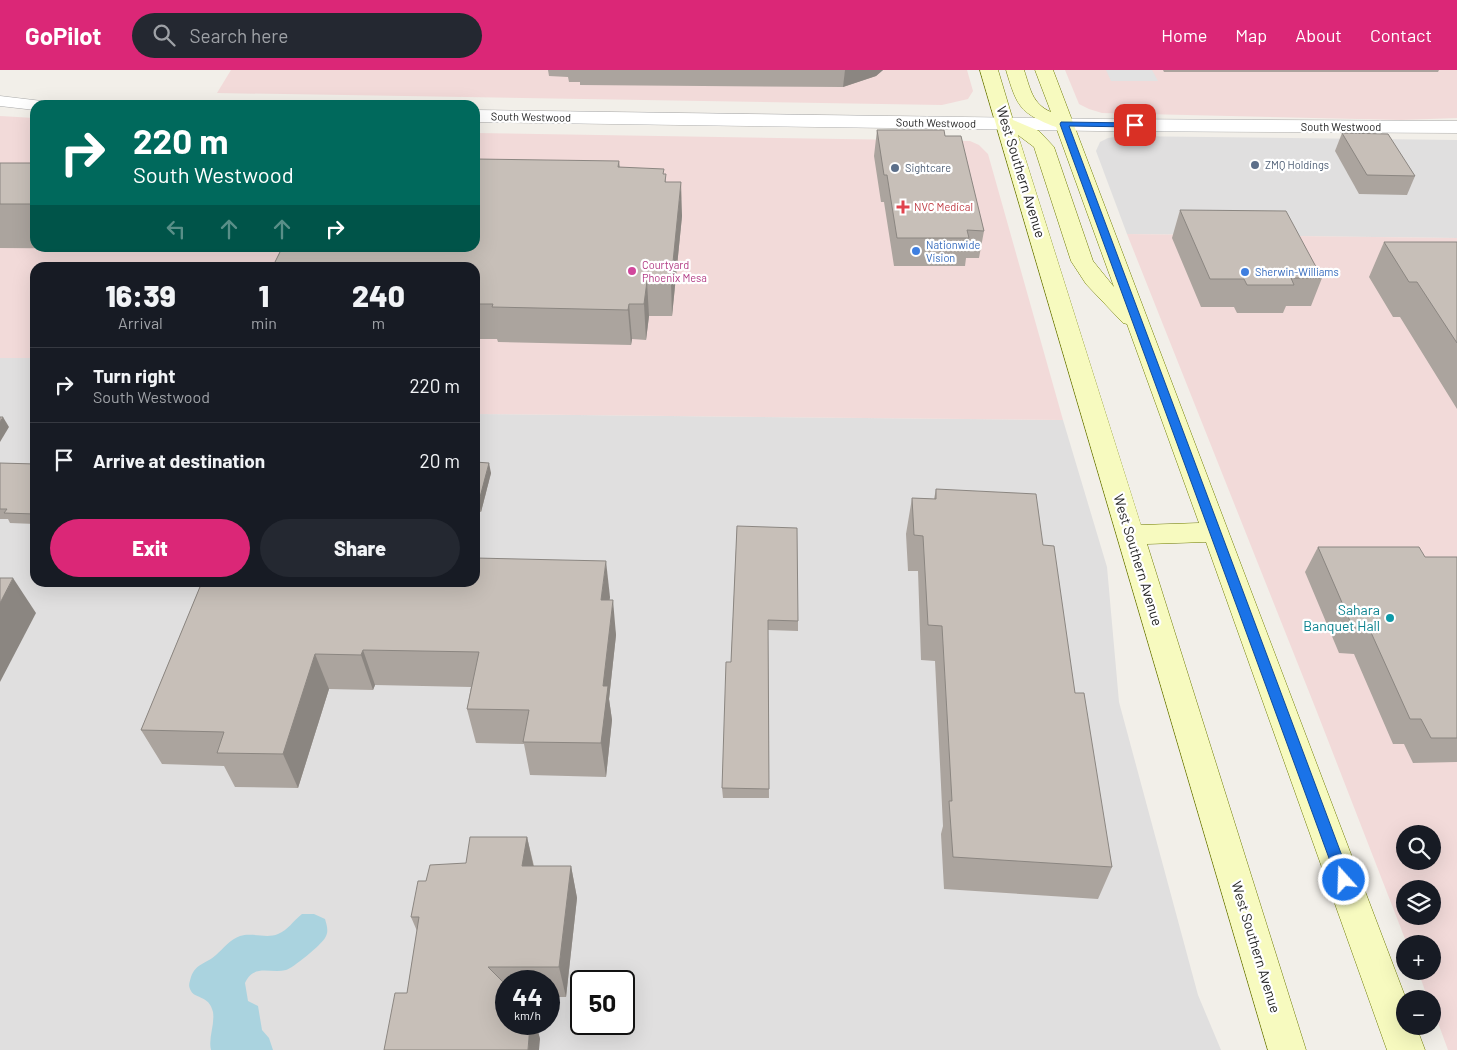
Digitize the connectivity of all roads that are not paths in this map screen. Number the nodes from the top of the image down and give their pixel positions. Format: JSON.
{"nodes":[{"id":1,"x":990,"y":70,"type":"edge"},
{"id":2,"x":1014,"y":70,"type":"edge"},
{"id":3,"x":1044,"y":70,"type":"edge"},
{"id":4,"x":0,"y":101,"type":"edge"},
{"id":5,"x":30,"y":104,"type":"edge"},
{"id":6,"x":480,"y":116,"type":"edge"},
{"id":7,"x":1007,"y":124,"type":"junction"},
{"id":8,"x":1064,"y":124,"type":"junction"},
{"id":9,"x":1457,"y":127,"type":"edge"},
{"id":10,"x":1139,"y":326,"type":"junction"},
{"id":11,"x":1216,"y":532,"type":"junction"},
{"id":12,"x":1131,"y":535,"type":"junction"},
{"id":13,"x":1287,"y":1050,"type":"edge"},
{"id":14,"x":1406,"y":1050,"type":"edge"}],
"edges":[{"from":1,"to":7,"type":"main road","name":"West Southern Avenue"},
{"from":2,"to":8,"type":"main road"},
{"from":3,"to":8,"type":"main road"},
{"from":4,"to":5,"type":"street"},
{"from":6,"to":7,"type":"street","name":"South Westwood"},
{"from":7,"to":8,"type":"street","name":"South Westwood"},
{"from":7,"to":10,"type":"main road"},
{"from":7,"to":12,"type":"main road","name":"West Southern Avenue"},
{"from":8,"to":9,"type":"street","name":"South Westwood"},
{"from":8,"to":10,"type":"main road"},
{"from":10,"to":11,"type":"main road"},
{"from":11,"to":12,"type":"main road"},
{"from":11,"to":14,"type":"main road"},
{"from":12,"to":13,"type":"main road","name":"West Southern Avenue"}]}
